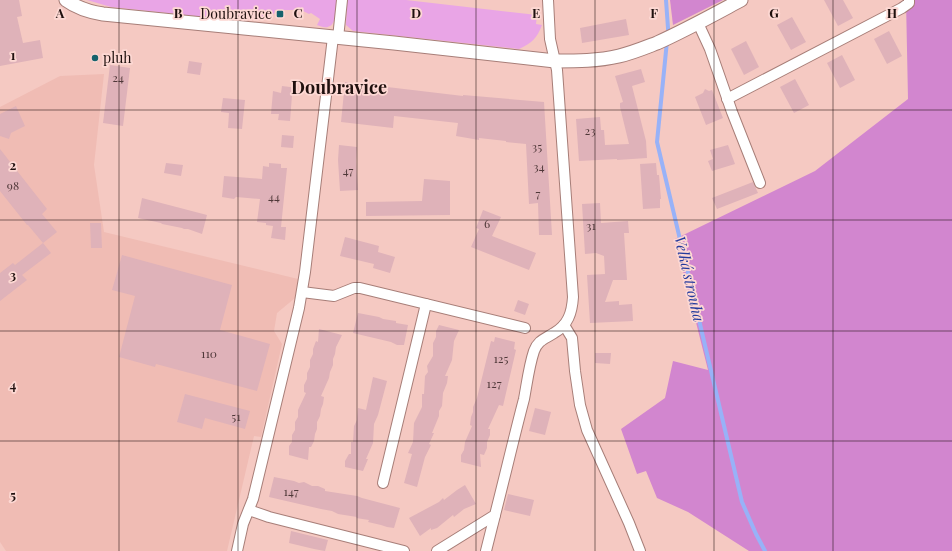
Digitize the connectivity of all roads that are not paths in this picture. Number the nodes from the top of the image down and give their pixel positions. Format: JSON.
{"nodes":[{"id":1,"x":66,"y":0,"type":"edge"},
{"id":2,"x":342,"y":0,"type":"edge"},
{"id":3,"x":548,"y":0,"type":"edge"},
{"id":4,"x":742,"y":0,"type":"edge"},
{"id":5,"x":910,"y":0,"type":"edge"},
{"id":6,"x":698,"y":23,"type":"junction"},
{"id":7,"x":335,"y":38,"type":"junction"},
{"id":8,"x":555,"y":61,"type":"junction"},
{"id":9,"x":727,"y":99,"type":"junction"},
{"id":10,"x":760,"y":183,"type":"dead end"},
{"id":11,"x":302,"y":292,"type":"junction"},
{"id":12,"x":426,"y":304,"type":"junction"},
{"id":13,"x":564,"y":325,"type":"junction"},
{"id":14,"x":525,"y":328,"type":"dead end"},
{"id":15,"x":383,"y":483,"type":"dead end"},
{"id":16,"x":249,"y":510,"type":"junction"},
{"id":17,"x":495,"y":515,"type":"junction"},
{"id":18,"x":237,"y":551,"type":"edge"},
{"id":19,"x":404,"y":551,"type":"edge"},
{"id":20,"x":437,"y":551,"type":"edge"},
{"id":21,"x":486,"y":551,"type":"edge"},
{"id":22,"x":640,"y":551,"type":"edge"}],
"edges":[{"from":1,"to":7,"type":"street"},
{"from":2,"to":7,"type":"street"},
{"from":3,"to":8,"type":"street"},
{"from":4,"to":6,"type":"street"},
{"from":5,"to":9,"type":"street"},
{"from":6,"to":8,"type":"street"},
{"from":6,"to":9,"type":"street"},
{"from":7,"to":8,"type":"street"},
{"from":7,"to":11,"type":"street"},
{"from":8,"to":13,"type":"street"},
{"from":9,"to":10,"type":"street"},
{"from":11,"to":12,"type":"street"},
{"from":11,"to":16,"type":"street"},
{"from":12,"to":14,"type":"street"},
{"from":12,"to":15,"type":"street"},
{"from":13,"to":17,"type":"street"},
{"from":13,"to":22,"type":"street"},
{"from":16,"to":18,"type":"street"},
{"from":16,"to":19,"type":"street"},
{"from":17,"to":20,"type":"street"},
{"from":17,"to":21,"type":"street"}]}
